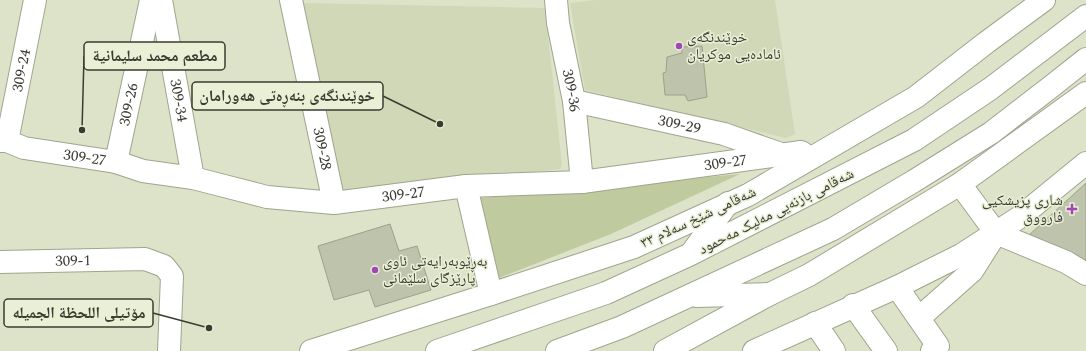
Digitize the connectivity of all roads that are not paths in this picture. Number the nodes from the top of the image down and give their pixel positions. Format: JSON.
{"nodes":[{"id":1,"x":35,"y":0,"type":"edge"},
{"id":2,"x":151,"y":0,"type":"edge"},
{"id":3,"x":161,"y":0,"type":"edge"},
{"id":4,"x":291,"y":0,"type":"edge"},
{"id":5,"x":556,"y":0,"type":"edge"},
{"id":6,"x":1039,"y":2,"type":"edge"},
{"id":7,"x":1086,"y":16,"type":"edge"},
{"id":8,"x":1086,"y":59,"type":"edge"},
{"id":9,"x":1086,"y":74,"type":"edge"},
{"id":10,"x":1052,"y":86,"type":"junction"},
{"id":11,"x":1086,"y":93,"type":"edge"},
{"id":12,"x":574,"y":101,"type":"junction"},
{"id":13,"x":3,"y":141,"type":"edge"},
{"id":14,"x":783,"y":155,"type":"junction"},
{"id":15,"x":810,"y":158,"type":"junction"},
{"id":16,"x":116,"y":162,"type":"junction"},
{"id":17,"x":1086,"y":163,"type":"edge"},
{"id":18,"x":193,"y":178,"type":"junction"},
{"id":19,"x":582,"y":182,"type":"junction"},
{"id":20,"x":960,"y":184,"type":"junction"},
{"id":21,"x":466,"y":186,"type":"junction"},
{"id":22,"x":334,"y":203,"type":"junction"},
{"id":23,"x":728,"y":204,"type":"junction"},
{"id":24,"x":996,"y":233,"type":"junction"},
{"id":25,"x":691,"y":254,"type":"junction"},
{"id":26,"x":0,"y":262,"type":"edge"},
{"id":27,"x":966,"y":263,"type":"junction"},
{"id":28,"x":1086,"y":274,"type":"edge"},
{"id":29,"x":896,"y":287,"type":"junction"},
{"id":30,"x":491,"y":294,"type":"junction"},
{"id":31,"x":770,"y":294,"type":"junction"},
{"id":32,"x":687,"y":297,"type":"junction"},
{"id":33,"x":853,"y":305,"type":"junction"},
{"id":34,"x":919,"y":318,"type":"junction"},
{"id":35,"x":815,"y":323,"type":"junction"},
{"id":36,"x":768,"y":348,"type":"edge"},
{"id":37,"x":169,"y":351,"type":"edge"},
{"id":38,"x":311,"y":351,"type":"edge"},
{"id":39,"x":436,"y":351,"type":"edge"},
{"id":40,"x":557,"y":351,"type":"edge"},
{"id":41,"x":665,"y":351,"type":"edge"},
{"id":42,"x":834,"y":351,"type":"edge"},
{"id":43,"x":886,"y":351,"type":"edge"},
{"id":44,"x":932,"y":351,"type":"edge"}],
"edges":[{"from":1,"to":13,"type":"main road","name":"309-24"},
{"from":2,"to":16,"type":"main road","name":"309-26"},
{"from":3,"to":18,"type":"main road","name":"309-34"},
{"from":4,"to":22,"type":"main road","name":"309-28"},
{"from":5,"to":12,"type":"main road","name":"309-36"},
{"from":6,"to":15,"type":"main road","name":"شەقامی شێخ سەلام ٣٣"},
{"from":7,"to":25,"type":"main road","name":"شەقامی بازنەیی مەلیک مەحمود"},
{"from":8,"to":10,"type":"main road"},
{"from":9,"to":10,"type":"main road"},
{"from":10,"to":32,"type":"main road"},
{"from":11,"to":20,"type":"main road"},
{"from":12,"to":14,"type":"main road","name":"309-29"},
{"from":12,"to":19,"type":"main road","name":"309-36"},
{"from":13,"to":16,"type":"main road","name":"309-27"},
{"from":14,"to":15,"type":"main road","name":"309-27"},
{"from":14,"to":19,"type":"main road","name":"309-27"},
{"from":15,"to":23,"type":"main road","name":"شەقامی شێخ سەلام ٣٣"},
{"from":16,"to":18,"type":"main road","name":"309-27"},
{"from":17,"to":24,"type":"main road"},
{"from":18,"to":22,"type":"main road","name":"309-27"},
{"from":19,"to":21,"type":"main road","name":"309-27"},
{"from":20,"to":24,"type":"main road"},
{"from":20,"to":31,"type":"main road"},
{"from":21,"to":22,"type":"main road","name":"309-27"},
{"from":21,"to":30,"type":"main road"},
{"from":23,"to":25,"type":"main road"},
{"from":23,"to":30,"type":"main road","name":"شەقامی شێخ سەلام ٣٣"},
{"from":24,"to":27,"type":"main road"},
{"from":24,"to":28,"type":"main road"},
{"from":25,"to":39,"type":"main road","name":"شەقامی بازنەیی مەلیک مەحمود"},
{"from":26,"to":37,"type":"main road","name":"309-1"},
{"from":27,"to":29,"type":"main road"},
{"from":27,"to":34,"type":"main road"},
{"from":29,"to":33,"type":"main road"},
{"from":29,"to":34,"type":"main road"},
{"from":30,"to":38,"type":"main road","name":"شەقامی شێخ سەلام ٣٣"},
{"from":31,"to":32,"type":"main road"},
{"from":31,"to":41,"type":"main road"},
{"from":32,"to":40,"type":"main road"},
{"from":33,"to":35,"type":"main road"},
{"from":33,"to":43,"type":"main road"},
{"from":34,"to":44,"type":"main road"},
{"from":35,"to":36,"type":"main road"},
{"from":35,"to":42,"type":"main road"}]}
